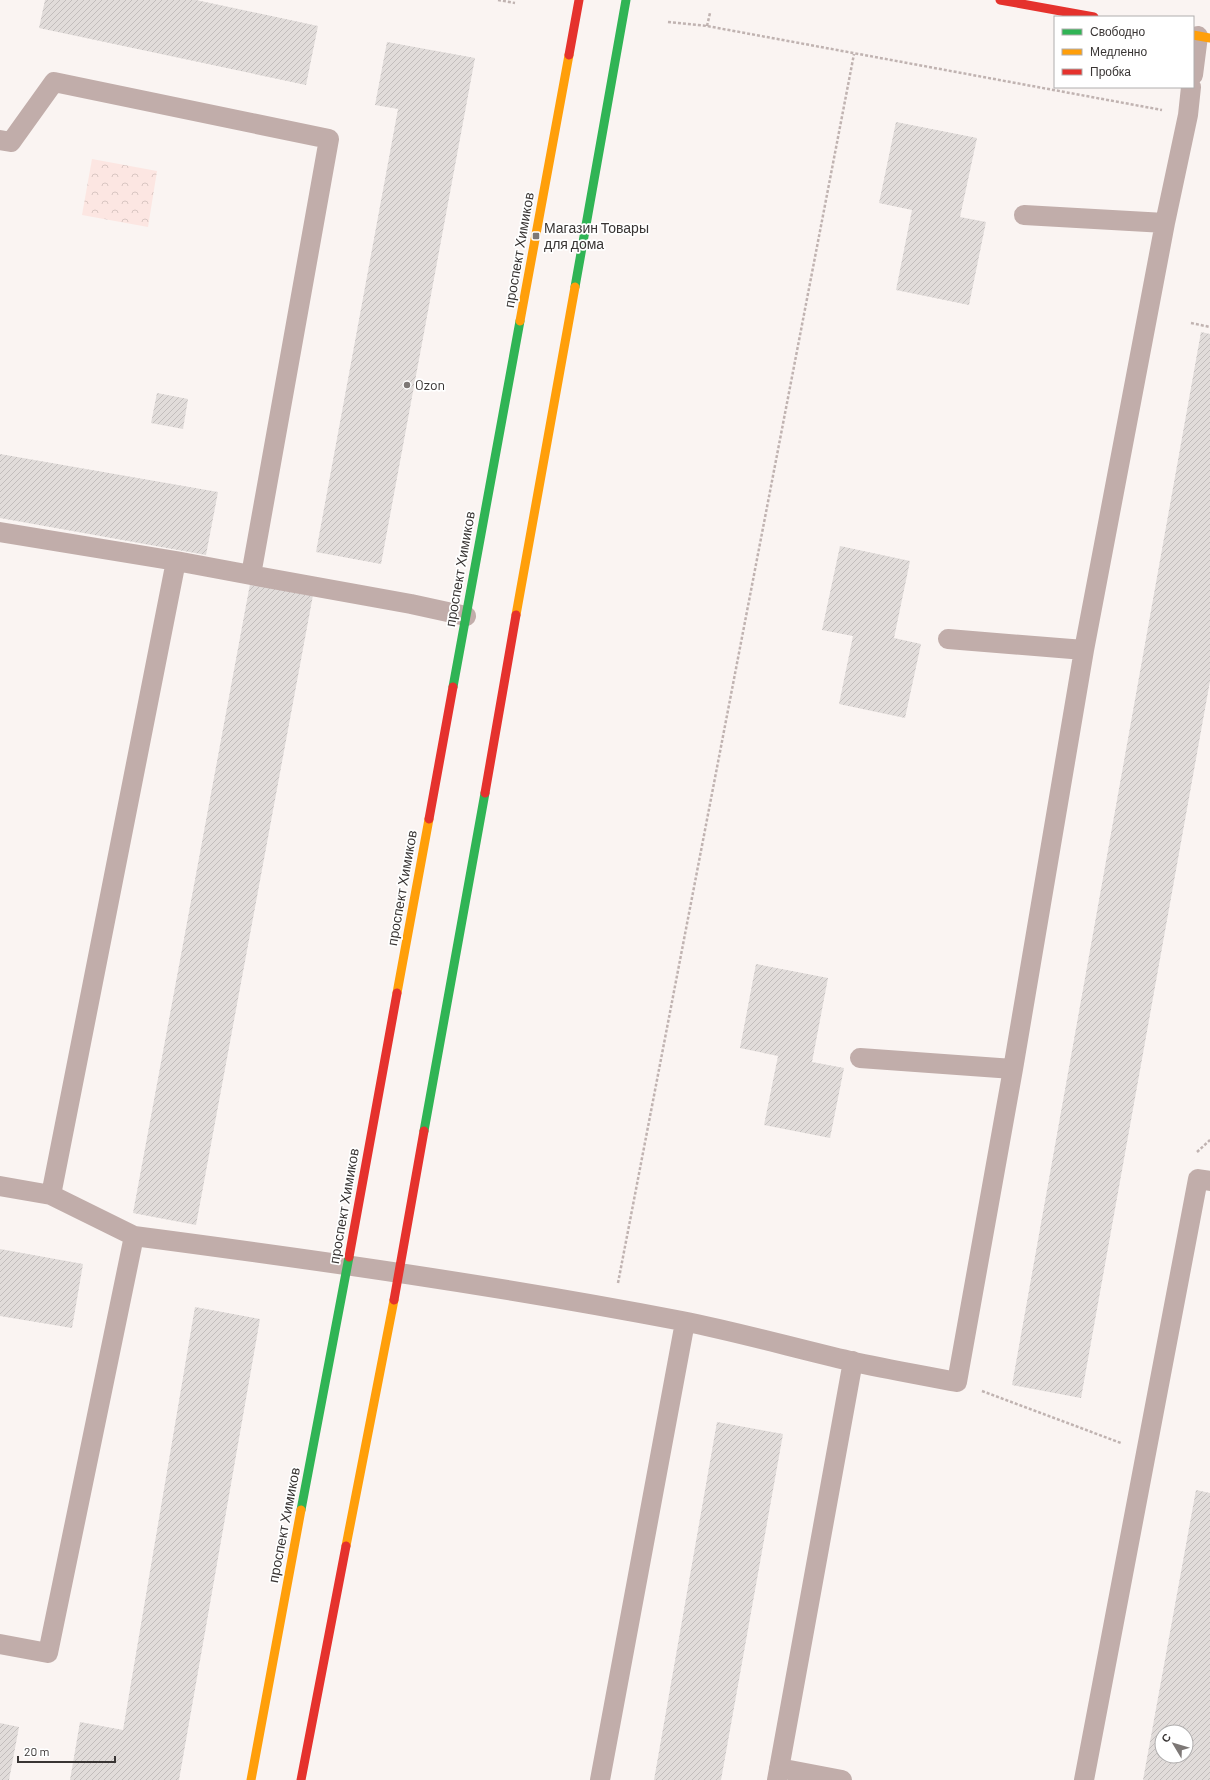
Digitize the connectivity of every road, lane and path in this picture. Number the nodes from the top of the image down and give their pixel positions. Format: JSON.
{"nodes":[{"id":1,"x":498,"y":0,"type":"edge"},
{"id":2,"x":579,"y":0,"type":"edge"},
{"id":3,"x":626,"y":0,"type":"edge"},
{"id":4,"x":1000,"y":0,"type":"edge"},
{"id":5,"x":515,"y":3,"type":"dead end"},
{"id":6,"x":710,"y":13,"type":"dead end"},
{"id":7,"x":1088,"y":16,"type":"edge"},
{"id":8,"x":668,"y":22,"type":"dead end"},
{"id":9,"x":707,"y":26,"type":"junction"},
{"id":10,"x":1200,"y":36,"type":"edge"},
{"id":11,"x":854,"y":54,"type":"junction"},
{"id":12,"x":1194,"y":69,"type":"edge"},
{"id":13,"x":1192,"y":88,"type":"edge"},
{"id":14,"x":1188,"y":115,"type":"junction"},
{"id":15,"x":0,"y":140,"type":"edge"},
{"id":16,"x":1024,"y":214,"type":"dead end"},
{"id":17,"x":1165,"y":223,"type":"junction"},
{"id":18,"x":1190,"y":323,"type":"dead end"},
{"id":19,"x":1210,"y":327,"type":"edge"},
{"id":20,"x":0,"y":532,"type":"edge"},
{"id":21,"x":176,"y":561,"type":"junction"},
{"id":22,"x":251,"y":575,"type":"junction"},
{"id":23,"x":466,"y":616,"type":"junction"},
{"id":24,"x":948,"y":639,"type":"dead end"},
{"id":25,"x":1084,"y":650,"type":"junction"},
{"id":26,"x":860,"y":1058,"type":"dead end"},
{"id":27,"x":1013,"y":1069,"type":"junction"},
{"id":28,"x":1210,"y":1140,"type":"edge"},
{"id":29,"x":1195,"y":1154,"type":"dead end"},
{"id":30,"x":1210,"y":1181,"type":"edge"},
{"id":31,"x":0,"y":1186,"type":"edge"},
{"id":32,"x":51,"y":1195,"type":"junction"},
{"id":33,"x":134,"y":1236,"type":"junction"},
{"id":34,"x":347,"y":1266,"type":"junction"},
{"id":35,"x":399,"y":1274,"type":"junction"},
{"id":36,"x":613,"y":1309,"type":"junction"},
{"id":37,"x":685,"y":1322,"type":"junction"},
{"id":38,"x":853,"y":1361,"type":"junction"},
{"id":39,"x":957,"y":1382,"type":"junction"},
{"id":40,"x":1124,"y":1445,"type":"dead end"},
{"id":41,"x":0,"y":1644,"type":"edge"},
{"id":42,"x":778,"y":1774,"type":"edge"},
{"id":43,"x":251,"y":1780,"type":"edge"},
{"id":44,"x":302,"y":1780,"type":"edge"},
{"id":45,"x":600,"y":1780,"type":"edge"},
{"id":46,"x":842,"y":1780,"type":"edge"},
{"id":47,"x":1084,"y":1780,"type":"edge"}],
"edges":[{"from":1,"to":5,"type":"path"},
{"from":2,"to":23,"type":"main road","name":"проспект Химиков"},
{"from":3,"to":35,"type":"main road"},
{"from":4,"to":7,"type":"main road"},
{"from":6,"to":9,"type":"path"},
{"from":8,"to":9,"type":"path"},
{"from":9,"to":11,"type":"path"},
{"from":10,"to":12,"type":"lane"},
{"from":11,"to":14,"type":"path"},
{"from":11,"to":36,"type":"path"},
{"from":13,"to":14,"type":"lane"},
{"from":14,"to":17,"type":"lane"},
{"from":15,"to":22,"type":"lane"},
{"from":16,"to":17,"type":"lane"},
{"from":17,"to":25,"type":"lane"},
{"from":18,"to":19,"type":"path"},
{"from":20,"to":21,"type":"lane"},
{"from":21,"to":22,"type":"lane"},
{"from":21,"to":32,"type":"lane"},
{"from":22,"to":23,"type":"lane"},
{"from":23,"to":34,"type":"main road","name":"проспект Химиков"},
{"from":24,"to":25,"type":"lane"},
{"from":25,"to":27,"type":"lane"},
{"from":26,"to":27,"type":"lane"},
{"from":27,"to":39,"type":"lane"},
{"from":28,"to":29,"type":"path"},
{"from":30,"to":47,"type":"lane"},
{"from":31,"to":32,"type":"lane"},
{"from":32,"to":33,"type":"lane"},
{"from":33,"to":34,"type":"lane"},
{"from":33,"to":41,"type":"lane"},
{"from":34,"to":35,"type":"lane"},
{"from":34,"to":43,"type":"main road","name":"проспект Химиков"},
{"from":35,"to":36,"type":"lane"},
{"from":35,"to":44,"type":"main road"},
{"from":36,"to":37,"type":"lane"},
{"from":37,"to":38,"type":"lane"},
{"from":37,"to":45,"type":"lane"},
{"from":38,"to":39,"type":"lane"},
{"from":38,"to":42,"type":"lane"},
{"from":39,"to":40,"type":"path"},
{"from":42,"to":46,"type":"lane"}]}
